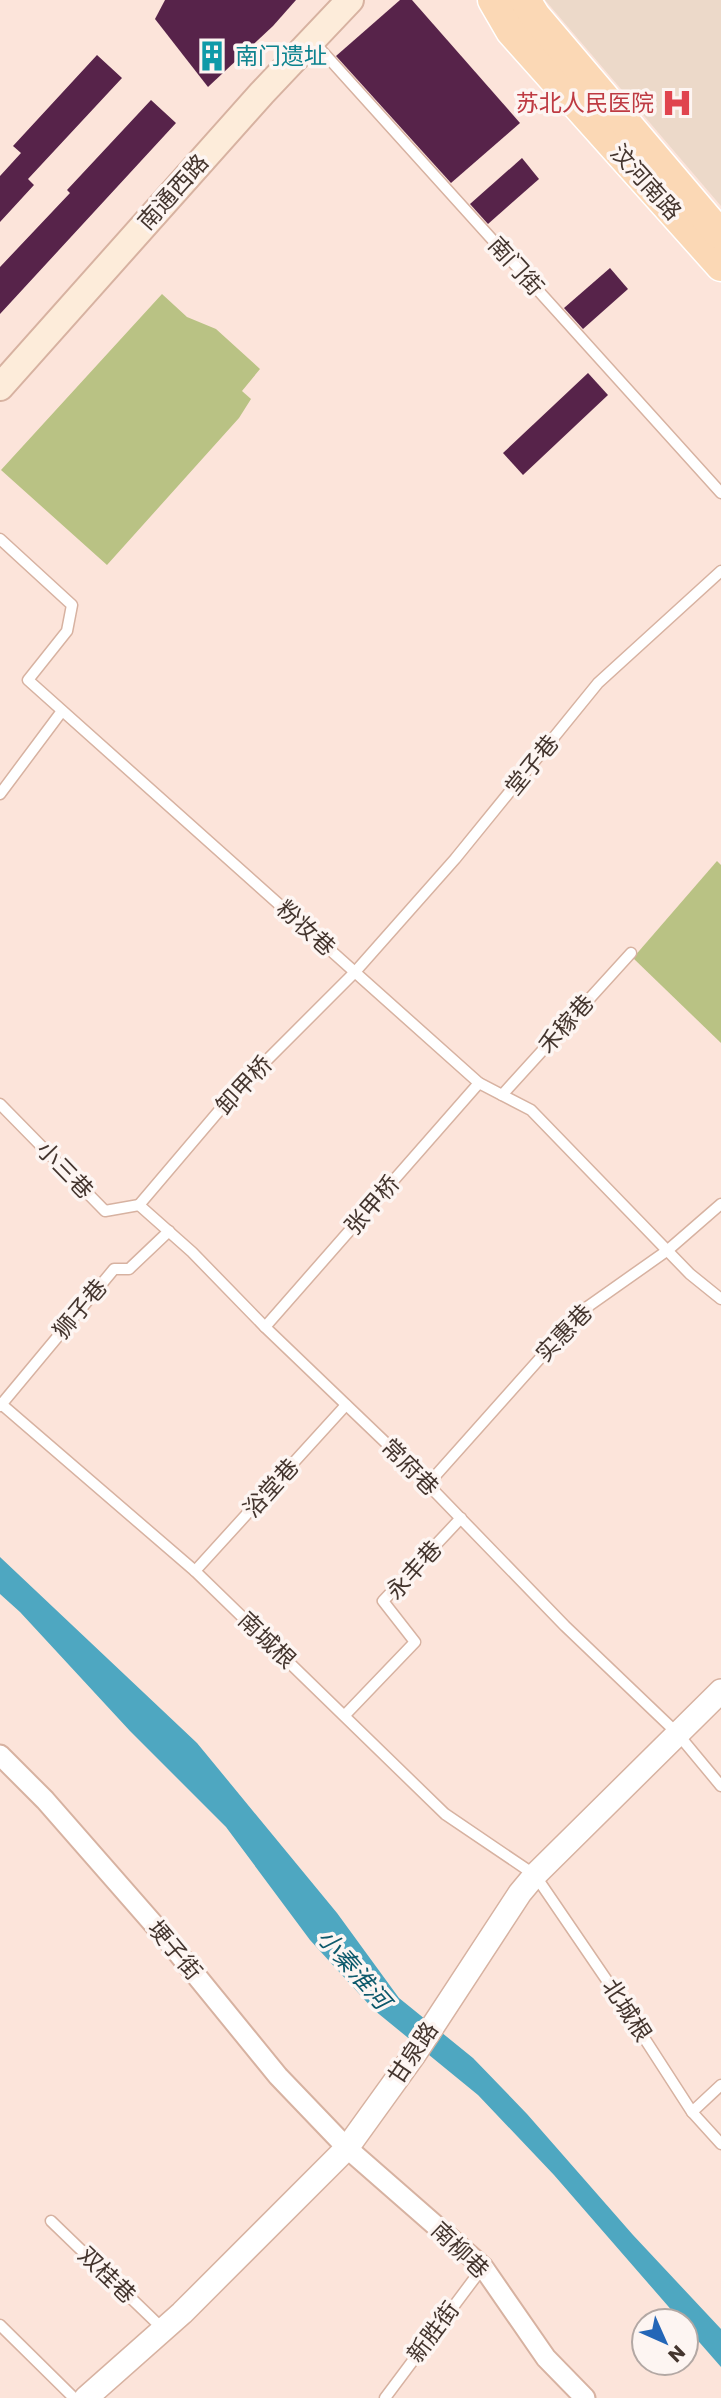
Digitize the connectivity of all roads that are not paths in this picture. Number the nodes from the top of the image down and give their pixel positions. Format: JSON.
{"nodes":[{"id":1,"x":325,"y":0,"type":"edge"},
{"id":2,"x":350,"y":0,"type":"edge"},
{"id":3,"x":493,"y":0,"type":"edge"},
{"id":4,"x":525,"y":0,"type":"edge"},
{"id":5,"x":312,"y":40,"type":"junction"},
{"id":6,"x":721,"y":236,"type":"edge"},
{"id":7,"x":721,"y":266,"type":"edge"},
{"id":8,"x":0,"y":362,"type":"edge"},
{"id":9,"x":0,"y":387,"type":"edge"},
{"id":10,"x":721,"y":493,"type":"edge"},
{"id":11,"x":0,"y":539,"type":"edge"},
{"id":12,"x":721,"y":571,"type":"edge"},
{"id":13,"x":62,"y":710,"type":"junction"},
{"id":14,"x":0,"y":794,"type":"edge"},
{"id":15,"x":631,"y":953,"type":"dead end"},
{"id":16,"x":355,"y":972,"type":"junction"},
{"id":17,"x":479,"y":1083,"type":"junction"},
{"id":18,"x":502,"y":1095,"type":"junction"},
{"id":19,"x":0,"y":1104,"type":"edge"},
{"id":20,"x":721,"y":1204,"type":"edge"},
{"id":21,"x":139,"y":1205,"type":"junction"},
{"id":22,"x":169,"y":1231,"type":"junction"},
{"id":23,"x":668,"y":1251,"type":"junction"},
{"id":24,"x":721,"y":1299,"type":"edge"},
{"id":25,"x":265,"y":1327,"type":"junction"},
{"id":26,"x":0,"y":1404,"type":"edge"},
{"id":27,"x":346,"y":1405,"type":"junction"},
{"id":28,"x":428,"y":1484,"type":"junction"},
{"id":29,"x":461,"y":1518,"type":"junction"},
{"id":30,"x":195,"y":1571,"type":"junction"},
{"id":31,"x":721,"y":1691,"type":"edge"},
{"id":32,"x":345,"y":1715,"type":"junction"},
{"id":33,"x":677,"y":1733,"type":"junction"},
{"id":34,"x":0,"y":1755,"type":"edge"},
{"id":35,"x":721,"y":1786,"type":"edge"},
{"id":36,"x":535,"y":1875,"type":"junction"},
{"id":37,"x":721,"y":2085,"type":"edge"},
{"id":38,"x":692,"y":2112,"type":"junction"},
{"id":39,"x":721,"y":2144,"type":"edge"},
{"id":40,"x":347,"y":2148,"type":"junction"},
{"id":41,"x":51,"y":2221,"type":"dead end"},
{"id":42,"x":483,"y":2267,"type":"junction"},
{"id":43,"x":0,"y":2325,"type":"edge"},
{"id":44,"x":163,"y":2330,"type":"junction"},
{"id":45,"x":74,"y":2398,"type":"edge"},
{"id":46,"x":86,"y":2398,"type":"edge"},
{"id":47,"x":385,"y":2398,"type":"edge"},
{"id":48,"x":584,"y":2398,"type":"edge"}],
"edges":[{"from":1,"to":8,"type":"main road","name":"南通西路"},
{"from":2,"to":5,"type":"main road","name":"南通西路"},
{"from":3,"to":7,"type":"main road","name":"汶河南路"},
{"from":4,"to":6,"type":"main road","name":"汶河南路"},
{"from":5,"to":9,"type":"main road","name":"南通西路"},
{"from":5,"to":10,"type":"lane","name":"南门街"},
{"from":11,"to":13,"type":"lane","name":"粉妆巷"},
{"from":12,"to":16,"type":"lane","name":"堂子巷"},
{"from":13,"to":14,"type":"lane"},
{"from":13,"to":16,"type":"lane","name":"粉妆巷"},
{"from":15,"to":18,"type":"lane","name":"禾稼巷"},
{"from":16,"to":17,"type":"lane","name":"粉妆巷"},
{"from":16,"to":21,"type":"lane","name":"卸甲桥"},
{"from":17,"to":18,"type":"lane","name":"粉妆巷"},
{"from":17,"to":25,"type":"lane","name":"张甲桥"},
{"from":18,"to":23,"type":"lane","name":"粉妆巷"},
{"from":19,"to":21,"type":"lane","name":"小三巷"},
{"from":20,"to":23,"type":"lane","name":"实惠巷"},
{"from":21,"to":22,"type":"lane","name":"常府巷"},
{"from":22,"to":25,"type":"lane","name":"常府巷"},
{"from":22,"to":26,"type":"lane","name":"狮子巷"},
{"from":23,"to":24,"type":"lane","name":"粉妆巷"},
{"from":23,"to":28,"type":"lane","name":"实惠巷"},
{"from":25,"to":27,"type":"lane","name":"常府巷"},
{"from":26,"to":30,"type":"lane","name":"南城根"},
{"from":27,"to":28,"type":"lane","name":"常府巷"},
{"from":27,"to":30,"type":"lane","name":"浴堂巷"},
{"from":28,"to":29,"type":"lane","name":"常府巷"},
{"from":29,"to":32,"type":"lane","name":"永丰巷"},
{"from":29,"to":33,"type":"lane","name":"常府巷"},
{"from":30,"to":32,"type":"lane","name":"南城根"},
{"from":31,"to":33,"type":"street","name":"甘泉路"},
{"from":32,"to":36,"type":"lane","name":"南城根"},
{"from":33,"to":35,"type":"lane","name":"常府巷"},
{"from":33,"to":36,"type":"street","name":"甘泉路"},
{"from":34,"to":40,"type":"street","name":"埂子街"},
{"from":36,"to":38,"type":"lane","name":"北城根"},
{"from":36,"to":40,"type":"street","name":"甘泉路"},
{"from":37,"to":38,"type":"lane"},
{"from":38,"to":39,"type":"lane","name":"北城根"},
{"from":40,"to":42,"type":"street","name":"南柳巷"},
{"from":40,"to":44,"type":"street","name":"甘泉路"},
{"from":41,"to":44,"type":"lane","name":"双桂巷"},
{"from":42,"to":47,"type":"lane","name":"新胜街"},
{"from":42,"to":48,"type":"street","name":"南柳巷"},
{"from":43,"to":45,"type":"lane"},
{"from":44,"to":46,"type":"street","name":"甘泉路"}]}
